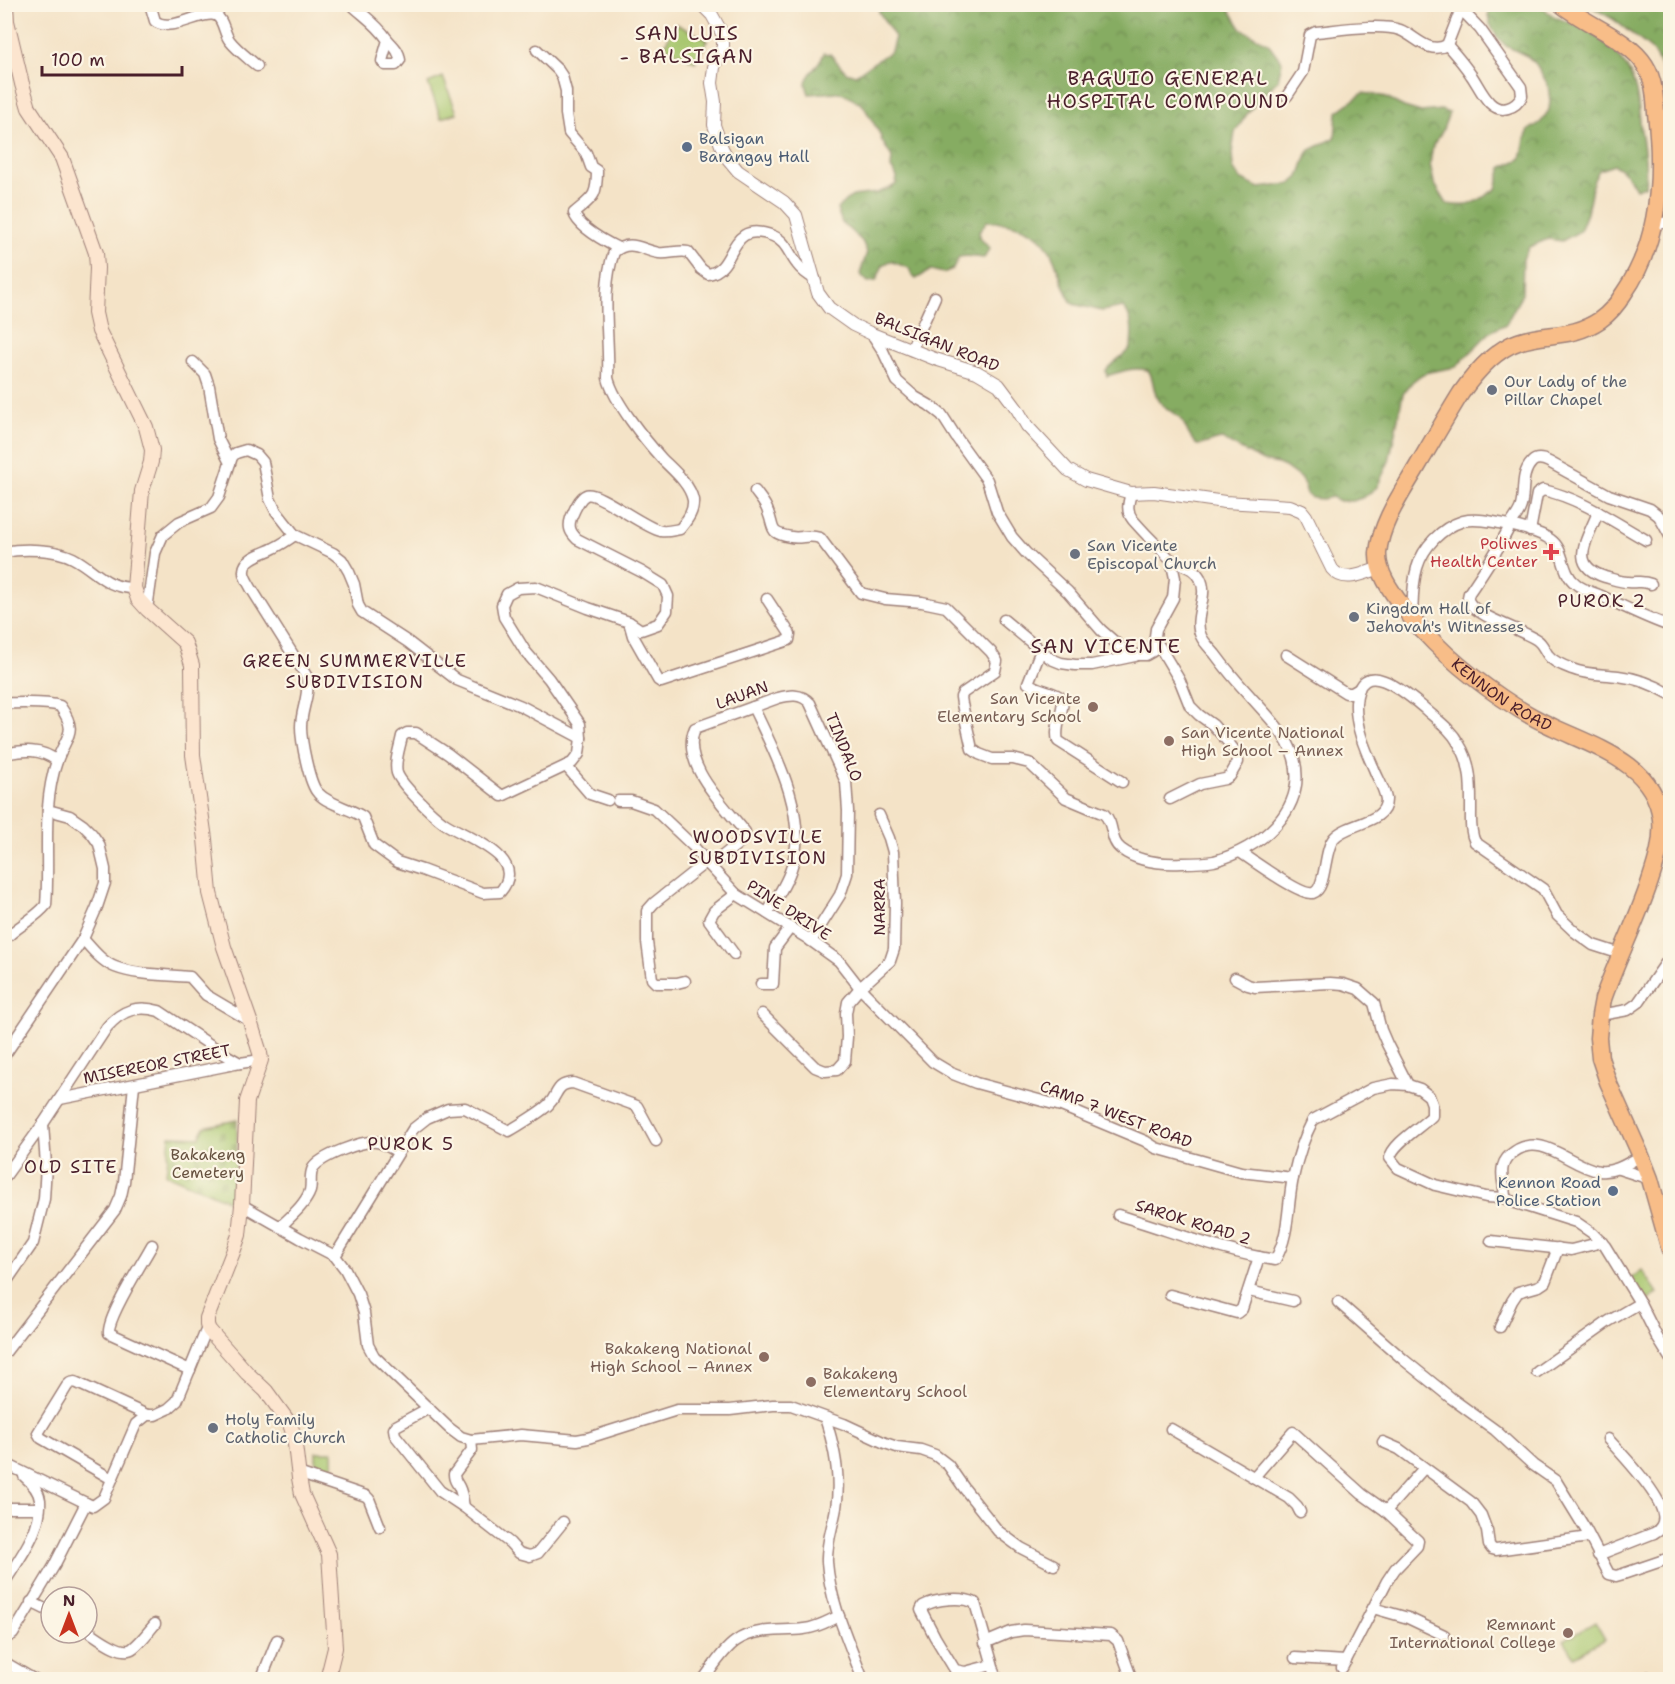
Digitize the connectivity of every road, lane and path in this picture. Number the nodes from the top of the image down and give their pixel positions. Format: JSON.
{"nodes":[{"id":1,"x":6,"y":4,"type":"edge"},
{"id":2,"x":150,"y":4,"type":"edge"},
{"id":3,"x":351,"y":4,"type":"edge"},
{"id":4,"x":657,"y":4,"type":"edge"},
{"id":5,"x":664,"y":4,"type":"edge"},
{"id":6,"x":701,"y":4,"type":"edge"},
{"id":7,"x":1561,"y":4,"type":"edge"},
{"id":8,"x":1459,"y":7,"type":"edge"},
{"id":9,"x":6,"y":20,"type":"edge"},
{"id":10,"x":388,"y":40,"type":"dead end"},
{"id":11,"x":1447,"y":45,"type":"junction"},
{"id":12,"x":537,"y":50,"type":"dead end"},
{"id":13,"x":257,"y":66,"type":"dead end"},
{"id":14,"x":1287,"y":96,"type":"dead end"},
{"id":15,"x":1671,"y":217,"type":"edge"},
{"id":16,"x":1653,"y":225,"type":"junction"},
{"id":17,"x":618,"y":248,"type":"junction"},
{"id":18,"x":815,"y":279,"type":"junction"},
{"id":19,"x":935,"y":297,"type":"dead end"},
{"id":20,"x":872,"y":334,"type":"junction"},
{"id":21,"x":911,"y":350,"type":"junction"},
{"id":22,"x":194,"y":362,"type":"dead end"},
{"id":23,"x":230,"y":463,"type":"junction"},
{"id":24,"x":755,"y":491,"type":"dead end"},
{"id":25,"x":1131,"y":493,"type":"junction"},
{"id":26,"x":1598,"y":512,"type":"junction"},
{"id":27,"x":1511,"y":525,"type":"junction"},
{"id":28,"x":1530,"y":531,"type":"junction"},
{"id":29,"x":295,"y":535,"type":"junction"},
{"id":30,"x":1671,"y":536,"type":"edge"},
{"id":31,"x":1646,"y":540,"type":"dead end"},
{"id":32,"x":4,"y":552,"type":"edge"},
{"id":33,"x":1171,"y":560,"type":"junction"},
{"id":34,"x":1380,"y":568,"type":"junction"},
{"id":35,"x":1651,"y":584,"type":"dead end"},
{"id":36,"x":134,"y":588,"type":"junction"},
{"id":37,"x":766,"y":599,"type":"dead end"},
{"id":38,"x":147,"y":609,"type":"junction"},
{"id":39,"x":1412,"y":619,"type":"junction"},
{"id":40,"x":1004,"y":620,"type":"dead end"},
{"id":41,"x":629,"y":622,"type":"junction"},
{"id":42,"x":1671,"y":626,"type":"edge"},
{"id":43,"x":1155,"y":639,"type":"junction"},
{"id":44,"x":1041,"y":650,"type":"junction"},
{"id":45,"x":1135,"y":655,"type":"junction"},
{"id":46,"x":1286,"y":655,"type":"dead end"},
{"id":47,"x":1359,"y":689,"type":"junction"},
{"id":48,"x":1671,"y":694,"type":"edge"},
{"id":49,"x":807,"y":700,"type":"joint"},
{"id":50,"x":4,"y":703,"type":"edge"},
{"id":51,"x":753,"y":707,"type":"junction"},
{"id":52,"x":581,"y":738,"type":"junction"},
{"id":53,"x":4,"y":754,"type":"edge"},
{"id":54,"x":57,"y":761,"type":"junction"},
{"id":55,"x":566,"y":766,"type":"junction"},
{"id":56,"x":1122,"y":782,"type":"dead end"},
{"id":57,"x":1170,"y":799,"type":"dead end"},
{"id":58,"x":48,"y":810,"type":"junction"},
{"id":59,"x":879,"y":815,"type":"dead end"},
{"id":60,"x":1240,"y":852,"type":"junction"},
{"id":61,"x":708,"y":864,"type":"junction"},
{"id":62,"x":736,"y":894,"type":"junction"},
{"id":63,"x":767,"y":914,"type":"junction"},
{"id":64,"x":790,"y":928,"type":"junction"},
{"id":65,"x":83,"y":939,"type":"junction"},
{"id":66,"x":4,"y":940,"type":"edge"},
{"id":67,"x":811,"y":941,"type":"junction"},
{"id":68,"x":734,"y":954,"type":"dead end"},
{"id":69,"x":1621,"y":954,"type":"junction"},
{"id":70,"x":1671,"y":957,"type":"edge"},
{"id":71,"x":1236,"y":978,"type":"dead end"},
{"id":72,"x":685,"y":981,"type":"dead end"},
{"id":73,"x":761,"y":984,"type":"dead end"},
{"id":74,"x":860,"y":988,"type":"junction"},
{"id":75,"x":762,"y":1014,"type":"dead end"},
{"id":76,"x":1600,"y":1015,"type":"junction"},
{"id":77,"x":250,"y":1021,"type":"junction"},
{"id":78,"x":4,"y":1056,"type":"edge"},
{"id":79,"x":261,"y":1060,"type":"junction"},
{"id":80,"x":933,"y":1062,"type":"joint"},
{"id":81,"x":240,"y":1063,"type":"junction"},
{"id":82,"x":134,"y":1085,"type":"junction"},
{"id":83,"x":1408,"y":1085,"type":"junction"},
{"id":84,"x":60,"y":1099,"type":"junction"},
{"id":85,"x":43,"y":1124,"type":"junction"},
{"id":86,"x":656,"y":1141,"type":"dead end"},
{"id":87,"x":398,"y":1152,"type":"junction"},
{"id":88,"x":1641,"y":1156,"type":"junction"},
{"id":89,"x":1619,"y":1169,"type":"junction"},
{"id":90,"x":4,"y":1178,"type":"edge"},
{"id":91,"x":1293,"y":1178,"type":"junction"},
{"id":92,"x":1650,"y":1179,"type":"junction"},
{"id":93,"x":1505,"y":1198,"type":"junction"},
{"id":94,"x":242,"y":1205,"type":"junction"},
{"id":95,"x":1118,"y":1215,"type":"dead end"},
{"id":96,"x":280,"y":1227,"type":"junction"},
{"id":97,"x":1491,"y":1241,"type":"dead end"},
{"id":98,"x":1602,"y":1242,"type":"junction"},
{"id":99,"x":152,"y":1245,"type":"dead end"},
{"id":100,"x":1558,"y":1248,"type":"junction"},
{"id":101,"x":1671,"y":1250,"type":"edge"},
{"id":102,"x":335,"y":1256,"type":"junction"},
{"id":103,"x":1259,"y":1257,"type":"junction"},
{"id":104,"x":4,"y":1285,"type":"edge"},
{"id":105,"x":1249,"y":1291,"type":"junction"},
{"id":106,"x":1170,"y":1295,"type":"dead end"},
{"id":107,"x":1293,"y":1301,"type":"dead end"},
{"id":108,"x":1338,"y":1302,"type":"dead end"},
{"id":109,"x":1641,"y":1303,"type":"junction"},
{"id":110,"x":1500,"y":1327,"type":"dead end"},
{"id":111,"x":207,"y":1328,"type":"junction"},
{"id":112,"x":4,"y":1354,"type":"edge"},
{"id":113,"x":1671,"y":1358,"type":"edge"},
{"id":114,"x":190,"y":1370,"type":"junction"},
{"id":115,"x":1537,"y":1372,"type":"dead end"},
{"id":116,"x":429,"y":1408,"type":"junction"},
{"id":117,"x":147,"y":1415,"type":"junction"},
{"id":118,"x":825,"y":1418,"type":"junction"},
{"id":119,"x":1171,"y":1429,"type":"dead end"},
{"id":120,"x":1608,"y":1439,"type":"dead end"},
{"id":121,"x":471,"y":1440,"type":"junction"},
{"id":122,"x":1383,"y":1442,"type":"dead end"},
{"id":123,"x":4,"y":1463,"type":"edge"},
{"id":124,"x":1424,"y":1468,"type":"junction"},
{"id":125,"x":18,"y":1469,"type":"junction"},
{"id":126,"x":298,"y":1473,"type":"junction"},
{"id":127,"x":1254,"y":1477,"type":"junction"},
{"id":128,"x":112,"y":1479,"type":"junction"},
{"id":129,"x":86,"y":1503,"type":"junction"},
{"id":130,"x":4,"y":1508,"type":"edge"},
{"id":131,"x":39,"y":1508,"type":"junction"},
{"id":132,"x":464,"y":1508,"type":"junction"},
{"id":133,"x":1386,"y":1511,"type":"junction"},
{"id":134,"x":1300,"y":1512,"type":"dead end"},
{"id":135,"x":563,"y":1522,"type":"dead end"},
{"id":136,"x":380,"y":1527,"type":"dead end"},
{"id":137,"x":1589,"y":1537,"type":"junction"},
{"id":138,"x":1598,"y":1555,"type":"junction"},
{"id":139,"x":1671,"y":1558,"type":"edge"},
{"id":140,"x":1054,"y":1565,"type":"dead end"},
{"id":141,"x":4,"y":1583,"type":"edge"},
{"id":142,"x":31,"y":1602,"type":"junction"},
{"id":143,"x":39,"y":1606,"type":"edge"},
{"id":144,"x":1373,"y":1608,"type":"junction"},
{"id":145,"x":839,"y":1616,"type":"junction"},
{"id":146,"x":155,"y":1624,"type":"dead end"},
{"id":147,"x":1444,"y":1635,"type":"dead end"},
{"id":148,"x":9,"y":1637,"type":"edge"},
{"id":149,"x":99,"y":1638,"type":"edge"},
{"id":150,"x":277,"y":1640,"type":"dead end"},
{"id":151,"x":986,"y":1643,"type":"junction"},
{"id":152,"x":1294,"y":1658,"type":"dead end"},
{"id":153,"x":4,"y":1662,"type":"edge"},
{"id":154,"x":992,"y":1665,"type":"junction"},
{"id":155,"x":34,"y":1680,"type":"edge"},
{"id":156,"x":261,"y":1680,"type":"edge"},
{"id":157,"x":327,"y":1680,"type":"edge"},
{"id":158,"x":703,"y":1680,"type":"edge"},
{"id":159,"x":863,"y":1680,"type":"edge"},
{"id":160,"x":997,"y":1680,"type":"edge"},
{"id":161,"x":1132,"y":1680,"type":"edge"}],
"edges":[{"from":1,"to":9,"type":"main road"},
{"from":2,"to":13,"type":"street"},
{"from":3,"to":10,"type":"street"},
{"from":4,"to":5,"type":"street"},
{"from":6,"to":18,"type":"street","name":"BALSIGAN ROAD"},
{"from":7,"to":16,"type":"highway"},
{"from":8,"to":11,"type":"street"},
{"from":8,"to":11,"type":"street"},
{"from":9,"to":36,"type":"main road"},
{"from":11,"to":14,"type":"street"},
{"from":12,"to":17,"type":"street"},
{"from":15,"to":16,"type":"street"},
{"from":16,"to":34,"type":"highway"},
{"from":17,"to":18,"type":"street"},
{"from":17,"to":41,"type":"street"},
{"from":18,"to":20,"type":"street","name":"BALSIGAN ROAD"},
{"from":19,"to":21,"type":"street"},
{"from":20,"to":21,"type":"street","name":"BALSIGAN ROAD"},
{"from":20,"to":45,"type":"street"},
{"from":21,"to":25,"type":"street","name":"BALSIGAN ROAD"},
{"from":22,"to":23,"type":"street"},
{"from":23,"to":29,"type":"street"},
{"from":23,"to":38,"type":"street"},
{"from":24,"to":60,"type":"street"},
{"from":25,"to":33,"type":"street"},
{"from":25,"to":34,"type":"street","name":"BALSIGAN ROAD"},
{"from":26,"to":28,"type":"street"},
{"from":26,"to":31,"type":"street"},
{"from":26,"to":35,"type":"street"},
{"from":27,"to":28,"type":"street"},
{"from":27,"to":30,"type":"street"},
{"from":27,"to":39,"type":"street"},
{"from":27,"to":48,"type":"street"},
{"from":28,"to":42,"type":"street"},
{"from":29,"to":52,"type":"street"},
{"from":29,"to":55,"type":"street"},
{"from":32,"to":36,"type":"street"},
{"from":33,"to":43,"type":"street"},
{"from":33,"to":60,"type":"street"},
{"from":34,"to":39,"type":"highway","name":"KENNON ROAD"},
{"from":36,"to":38,"type":"main road"},
{"from":37,"to":41,"type":"street"},
{"from":38,"to":77,"type":"main road"},
{"from":39,"to":69,"type":"highway","name":"KENNON ROAD"},
{"from":40,"to":44,"type":"street"},
{"from":41,"to":52,"type":"street"},
{"from":43,"to":45,"type":"street"},
{"from":43,"to":57,"type":"street"},
{"from":44,"to":45,"type":"street"},
{"from":44,"to":56,"type":"street"},
{"from":46,"to":47,"type":"street"},
{"from":47,"to":60,"type":"street"},
{"from":47,"to":69,"type":"street"},
{"from":49,"to":51,"type":"street","name":"LAUAN"},
{"from":49,"to":67,"type":"street","name":"TINDALO"},
{"from":50,"to":54,"type":"street"},
{"from":51,"to":61,"type":"street","name":"LAUAN"},
{"from":51,"to":63,"type":"street"},
{"from":52,"to":55,"type":"street"},
{"from":53,"to":54,"type":"street"},
{"from":54,"to":58,"type":"street"},
{"from":55,"to":61,"type":"street","name":"PINE DRIVE"},
{"from":58,"to":65,"type":"street"},
{"from":58,"to":66,"type":"street"},
{"from":59,"to":74,"type":"street","name":"NARRA"},
{"from":61,"to":62,"type":"street","name":"PINE DRIVE"},
{"from":61,"to":72,"type":"street"},
{"from":62,"to":63,"type":"street","name":"PINE DRIVE"},
{"from":62,"to":68,"type":"street"},
{"from":63,"to":64,"type":"street","name":"PINE DRIVE"},
{"from":64,"to":67,"type":"street","name":"PINE DRIVE"},
{"from":64,"to":73,"type":"street"},
{"from":65,"to":77,"type":"street"},
{"from":65,"to":78,"type":"street"},
{"from":67,"to":74,"type":"street","name":"PINE DRIVE"},
{"from":69,"to":76,"type":"highway","name":"KENNON ROAD"},
{"from":70,"to":76,"type":"street"},
{"from":71,"to":83,"type":"street"},
{"from":74,"to":75,"type":"street","name":"NARRA"},
{"from":74,"to":80,"type":"street","name":"PINE DRIVE"},
{"from":76,"to":88,"type":"highway","name":"KENNON ROAD"},
{"from":77,"to":79,"type":"main road"},
{"from":79,"to":81,"type":"street","name":"MISEREOR STREET"},
{"from":79,"to":94,"type":"main road"},
{"from":80,"to":91,"type":"street","name":"CAMP 7 WEST ROAD"},
{"from":81,"to":82,"type":"street","name":"MISEREOR STREET"},
{"from":81,"to":84,"type":"street"},
{"from":82,"to":84,"type":"street","name":"MISEREOR STREET"},
{"from":82,"to":112,"type":"street"},
{"from":83,"to":91,"type":"street"},
{"from":83,"to":93,"type":"street"},
{"from":84,"to":85,"type":"street"},
{"from":85,"to":90,"type":"street"},
{"from":85,"to":104,"type":"street"},
{"from":86,"to":87,"type":"street"},
{"from":87,"to":96,"type":"street"},
{"from":87,"to":102,"type":"street"},
{"from":88,"to":89,"type":"street"},
{"from":88,"to":92,"type":"highway","name":"KENNON ROAD"},
{"from":89,"to":92,"type":"street"},
{"from":89,"to":93,"type":"street"},
{"from":91,"to":103,"type":"street"},
{"from":92,"to":101,"type":"highway","name":"KENNON ROAD"},
{"from":93,"to":98,"type":"street"},
{"from":94,"to":96,"type":"street"},
{"from":94,"to":111,"type":"main road"},
{"from":95,"to":103,"type":"street","name":"SAROK ROAD 2"},
{"from":96,"to":102,"type":"street"},
{"from":97,"to":100,"type":"street"},
{"from":98,"to":100,"type":"street"},
{"from":98,"to":109,"type":"street"},
{"from":99,"to":114,"type":"street"},
{"from":100,"to":110,"type":"street"},
{"from":102,"to":116,"type":"street"},
{"from":103,"to":105,"type":"street"},
{"from":105,"to":106,"type":"street"},
{"from":105,"to":107,"type":"street"},
{"from":108,"to":137,"type":"street"},
{"from":109,"to":113,"type":"street"},
{"from":109,"to":115,"type":"street"},
{"from":111,"to":114,"type":"street"},
{"from":111,"to":126,"type":"main road"},
{"from":114,"to":117,"type":"street"},
{"from":116,"to":121,"type":"street"},
{"from":116,"to":132,"type":"street"},
{"from":117,"to":128,"type":"street"},
{"from":117,"to":128,"type":"street"},
{"from":118,"to":121,"type":"street"},
{"from":118,"to":140,"type":"street"},
{"from":118,"to":145,"type":"street"},
{"from":119,"to":127,"type":"street"},
{"from":120,"to":138,"type":"street"},
{"from":121,"to":132,"type":"street"},
{"from":122,"to":124,"type":"street"},
{"from":123,"to":125,"type":"street"},
{"from":124,"to":133,"type":"street"},
{"from":124,"to":137,"type":"street"},
{"from":125,"to":129,"type":"street"},
{"from":125,"to":131,"type":"street"},
{"from":126,"to":136,"type":"street"},
{"from":126,"to":157,"type":"main road"},
{"from":127,"to":133,"type":"street"},
{"from":127,"to":134,"type":"street"},
{"from":128,"to":129,"type":"street"},
{"from":129,"to":142,"type":"street"},
{"from":130,"to":131,"type":"street"},
{"from":131,"to":141,"type":"street"},
{"from":132,"to":135,"type":"street"},
{"from":133,"to":144,"type":"street"},
{"from":137,"to":138,"type":"street"},
{"from":138,"to":139,"type":"street"},
{"from":142,"to":143,"type":"street"},
{"from":142,"to":148,"type":"street"},
{"from":144,"to":147,"type":"street"},
{"from":144,"to":152,"type":"street"},
{"from":145,"to":158,"type":"street"},
{"from":145,"to":159,"type":"street"},
{"from":146,"to":149,"type":"street"},
{"from":150,"to":156,"type":"street"},
{"from":151,"to":154,"type":"street"},
{"from":151,"to":154,"type":"street"},
{"from":151,"to":161,"type":"street"},
{"from":153,"to":155,"type":"street"},
{"from":154,"to":160,"type":"street"}]}
